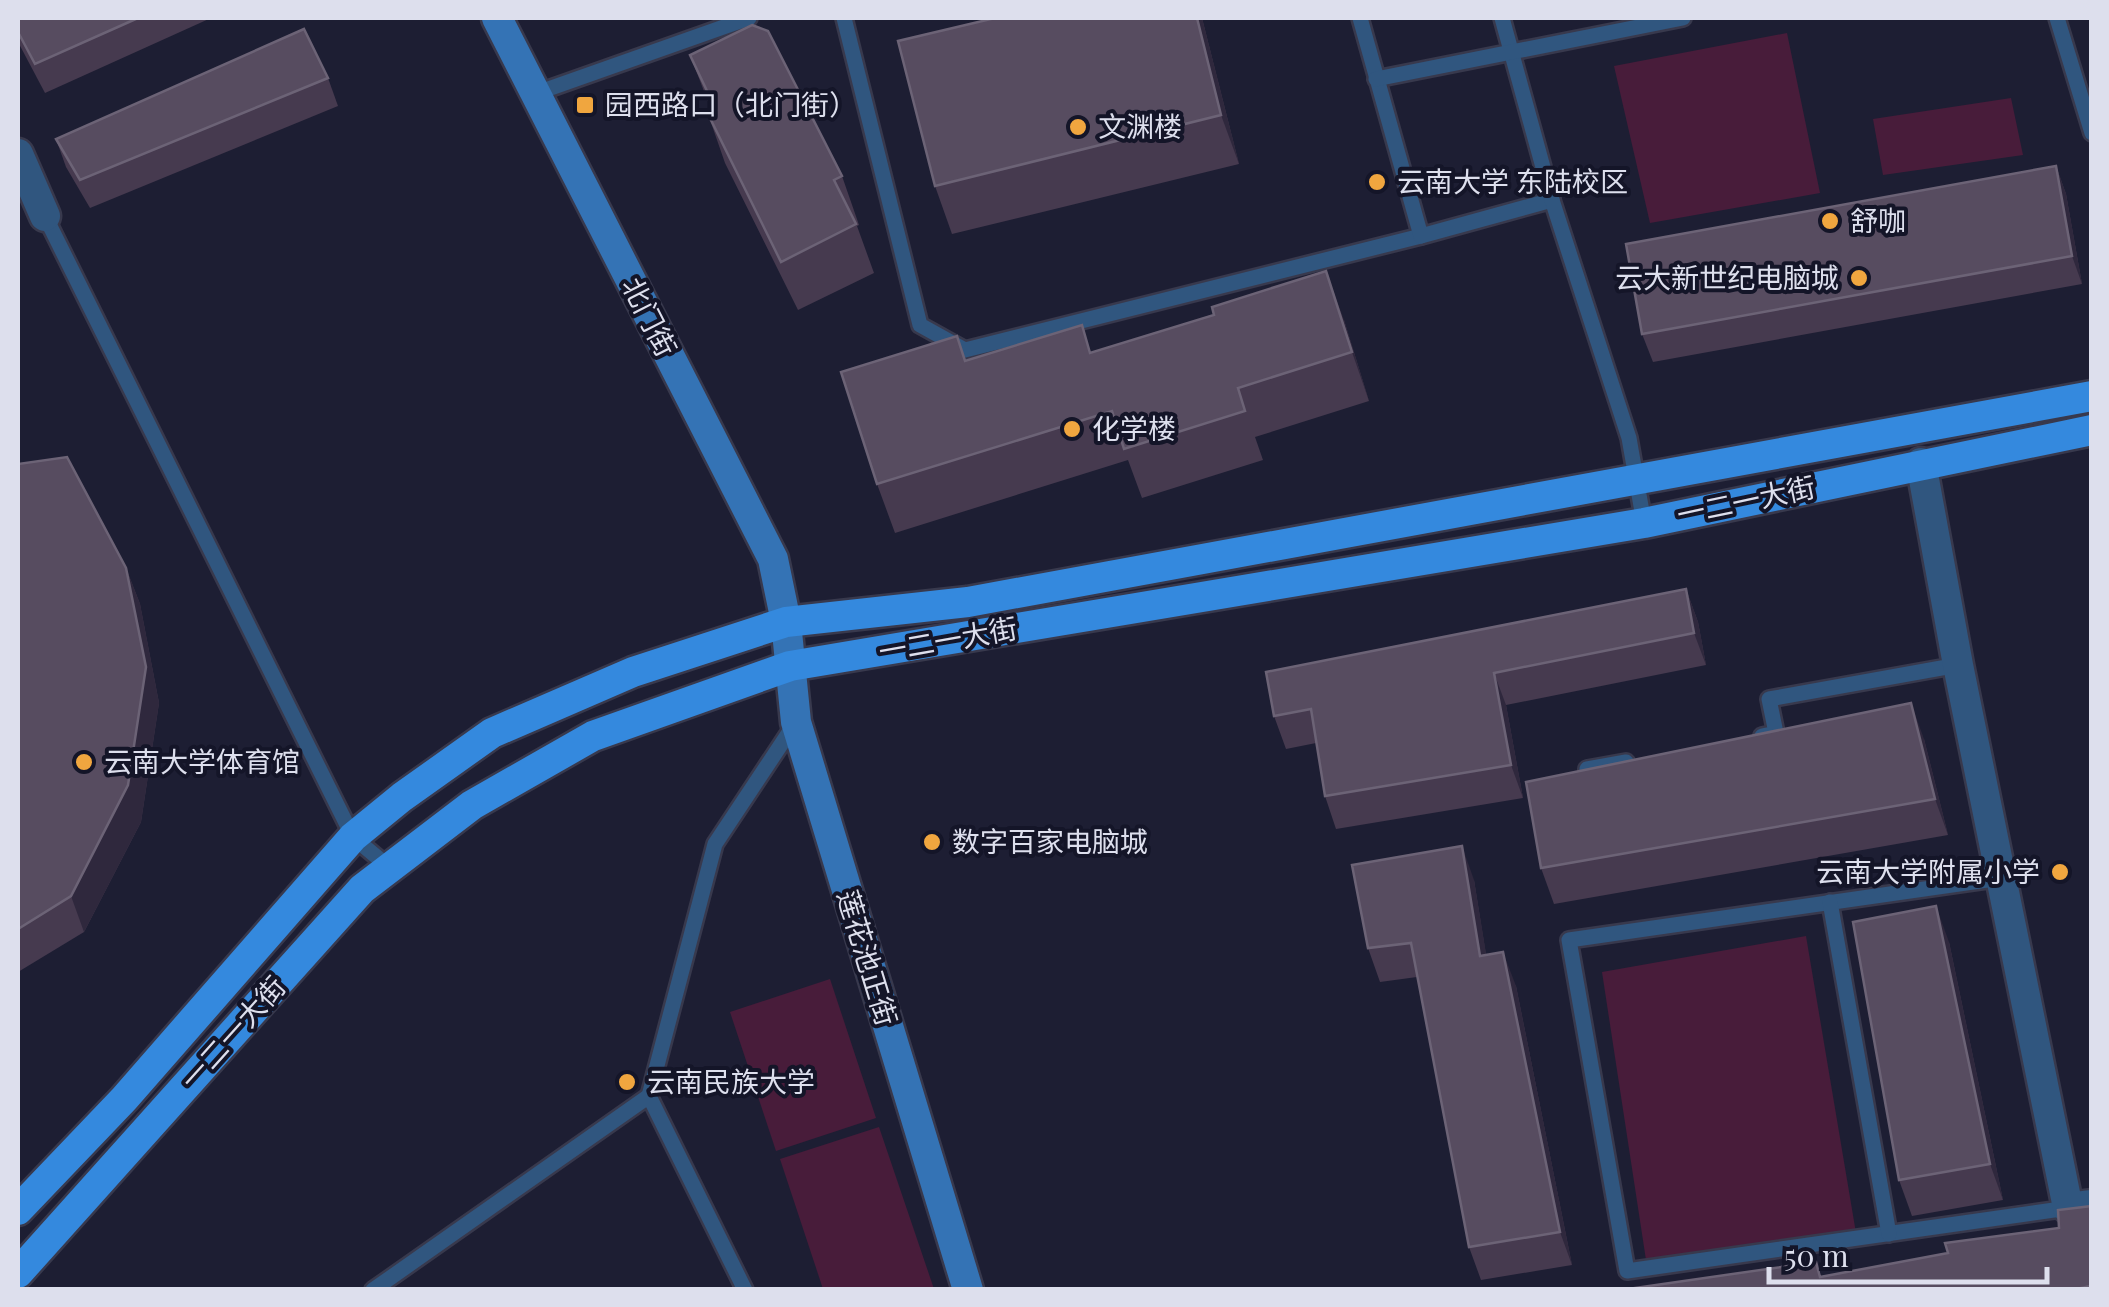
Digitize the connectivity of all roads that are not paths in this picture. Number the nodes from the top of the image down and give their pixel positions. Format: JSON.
{"nodes":[{"id":1,"x":496,"y":18,"type":"edge"},
{"id":2,"x":749,"y":18,"type":"edge"},
{"id":3,"x":844,"y":18,"type":"edge"},
{"id":4,"x":1360,"y":18,"type":"edge"},
{"id":5,"x":1502,"y":18,"type":"edge"},
{"id":6,"x":1683,"y":18,"type":"edge"},
{"id":7,"x":2057,"y":18,"type":"edge"},
{"id":8,"x":1513,"y":52,"type":"junction"},
{"id":9,"x":1376,"y":79,"type":"junction"},
{"id":10,"x":534,"y":94,"type":"junction"},
{"id":11,"x":2092,"y":133,"type":"edge"},
{"id":12,"x":18,"y":154,"type":"edge"},
{"id":13,"x":1552,"y":200,"type":"junction"},
{"id":14,"x":45,"y":216,"type":"joint"},
{"id":15,"x":1420,"y":236,"type":"junction"},
{"id":16,"x":2092,"y":396,"type":"edge"},
{"id":17,"x":2092,"y":430,"type":"edge"},
{"id":18,"x":1922,"y":463,"type":"junction"},
{"id":19,"x":1635,"y":478,"type":"junction"},
{"id":20,"x":1644,"y":523,"type":"junction"},
{"id":21,"x":786,"y":622,"type":"junction"},
{"id":22,"x":1958,"y":665,"type":"junction"},
{"id":23,"x":790,"y":666,"type":"junction"},
{"id":24,"x":796,"y":722,"type":"junction"},
{"id":25,"x":1738,"y":740,"type":"edge"},
{"id":26,"x":1644,"y":758,"type":"edge"},
{"id":27,"x":1587,"y":769,"type":"edge"},
{"id":28,"x":353,"y":837,"type":"junction"},
{"id":29,"x":390,"y":868,"type":"junction"},
{"id":30,"x":2001,"y":878,"type":"junction"},
{"id":31,"x":1830,"y":902,"type":"junction"},
{"id":32,"x":649,"y":1096,"type":"junction"},
{"id":33,"x":2080,"y":1207,"type":"edge"},
{"id":34,"x":18,"y":1210,"type":"edge"},
{"id":35,"x":1889,"y":1234,"type":"junction"},
{"id":36,"x":18,"y":1273,"type":"edge"},
{"id":37,"x":373,"y":1290,"type":"edge"},
{"id":38,"x":745,"y":1290,"type":"edge"},
{"id":39,"x":968,"y":1290,"type":"edge"}],
"edges":[{"from":1,"to":10,"type":"main road","name":"北门街"},
{"from":2,"to":10,"type":"lane"},
{"from":3,"to":15,"type":"lane"},
{"from":4,"to":9,"type":"lane"},
{"from":5,"to":8,"type":"lane"},
{"from":6,"to":8,"type":"lane"},
{"from":7,"to":11,"type":"lane"},
{"from":8,"to":9,"type":"lane"},
{"from":8,"to":13,"type":"lane"},
{"from":9,"to":15,"type":"lane"},
{"from":10,"to":21,"type":"main road","name":"北门街"},
{"from":12,"to":14,"type":"street"},
{"from":13,"to":15,"type":"lane"},
{"from":13,"to":19,"type":"lane"},
{"from":14,"to":28,"type":"lane"},
{"from":16,"to":19,"type":"main road","name":"一二一大街"},
{"from":17,"to":18,"type":"main road","name":"一二一大街"},
{"from":18,"to":20,"type":"main road","name":"一二一大街"},
{"from":18,"to":22,"type":"street"},
{"from":19,"to":20,"type":"lane"},
{"from":19,"to":21,"type":"main road","name":"一二一大街"},
{"from":20,"to":23,"type":"main road","name":"一二一大街"},
{"from":21,"to":23,"type":"main road","name":"莲花池正街"},
{"from":21,"to":28,"type":"main road","name":"一二一大街"},
{"from":22,"to":25,"type":"lane"},
{"from":22,"to":30,"type":"street"},
{"from":23,"to":24,"type":"main road","name":"莲花池正街"},
{"from":23,"to":29,"type":"main road","name":"一二一大街"},
{"from":24,"to":32,"type":"lane"},
{"from":24,"to":39,"type":"main road","name":"莲花池正街"},
{"from":26,"to":27,"type":"lane"},
{"from":28,"to":29,"type":"lane"},
{"from":28,"to":34,"type":"main road","name":"一二一大街"},
{"from":29,"to":36,"type":"main road","name":"一二一大街"},
{"from":30,"to":31,"type":"lane"},
{"from":30,"to":33,"type":"street"},
{"from":31,"to":35,"type":"lane"},
{"from":31,"to":35,"type":"lane"},
{"from":32,"to":37,"type":"lane"},
{"from":32,"to":38,"type":"lane"},
{"from":33,"to":35,"type":"lane"}]}
